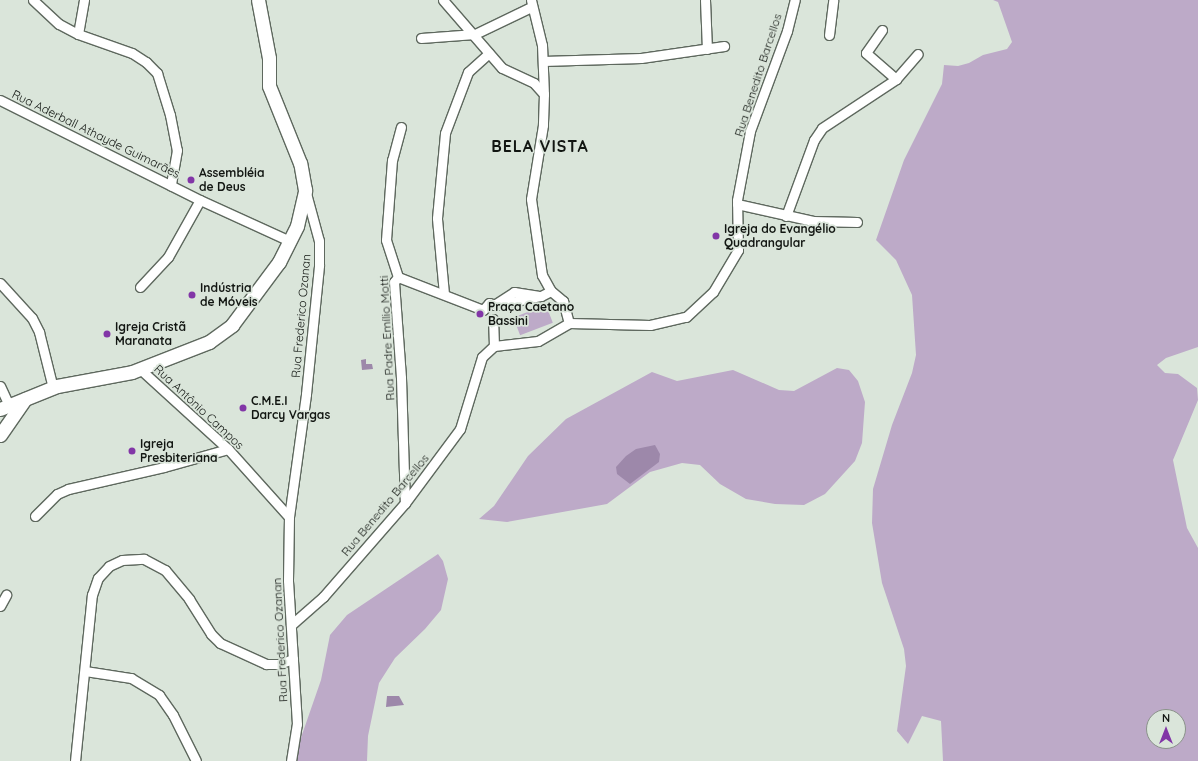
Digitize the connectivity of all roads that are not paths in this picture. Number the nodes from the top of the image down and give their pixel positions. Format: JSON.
{"nodes":[{"id":1,"x":33,"y":0,"type":"edge"},
{"id":2,"x":84,"y":0,"type":"edge"},
{"id":3,"x":258,"y":0,"type":"edge"},
{"id":4,"x":443,"y":0,"type":"edge"},
{"id":5,"x":705,"y":0,"type":"edge"},
{"id":6,"x":795,"y":0,"type":"edge"},
{"id":7,"x":833,"y":0,"type":"edge"},
{"id":8,"x":531,"y":4,"type":"edge"},
{"id":9,"x":882,"y":30,"type":"dead end"},
{"id":10,"x":78,"y":34,"type":"junction"},
{"id":11,"x":475,"y":34,"type":"junction"},
{"id":12,"x":829,"y":35,"type":"dead end"},
{"id":13,"x":421,"y":38,"type":"dead end"},
{"id":14,"x":724,"y":46,"type":"dead end"},
{"id":15,"x":707,"y":49,"type":"junction"},
{"id":16,"x":489,"y":54,"type":"junction"},
{"id":17,"x":918,"y":54,"type":"dead end"},
{"id":18,"x":543,"y":61,"type":"junction"},
{"id":19,"x":896,"y":79,"type":"junction"},
{"id":20,"x":544,"y":94,"type":"junction"},
{"id":21,"x":0,"y":100,"type":"edge"},
{"id":22,"x":401,"y":127,"type":"dead end"},
{"id":23,"x":171,"y":185,"type":"junction"},
{"id":24,"x":305,"y":190,"type":"junction"},
{"id":25,"x":200,"y":200,"type":"junction"},
{"id":26,"x":737,"y":204,"type":"junction"},
{"id":27,"x":786,"y":216,"type":"junction"},
{"id":28,"x":857,"y":222,"type":"dead end"},
{"id":29,"x":290,"y":241,"type":"junction"},
{"id":30,"x":398,"y":277,"type":"junction"},
{"id":31,"x":0,"y":283,"type":"edge"},
{"id":32,"x":140,"y":287,"type":"dead end"},
{"id":33,"x":551,"y":291,"type":"junction"},
{"id":34,"x":444,"y":294,"type":"junction"},
{"id":35,"x":497,"y":303,"type":"junction"},
{"id":36,"x":483,"y":310,"type":"junction"},
{"id":37,"x":493,"y":319,"type":"junction"},
{"id":38,"x":569,"y":323,"type":"junction"},
{"id":39,"x":494,"y":346,"type":"junction"},
{"id":40,"x":140,"y":369,"type":"junction"},
{"id":41,"x":0,"y":386,"type":"edge"},
{"id":42,"x":52,"y":388,"type":"junction"},
{"id":43,"x":25,"y":399,"type":"junction"},
{"id":44,"x":4,"y":407,"type":"edge"},
{"id":45,"x":0,"y":435,"type":"edge"},
{"id":46,"x":228,"y":448,"type":"junction"},
{"id":47,"x":405,"y":503,"type":"junction"},
{"id":48,"x":35,"y":516,"type":"dead end"},
{"id":49,"x":289,"y":517,"type":"junction"},
{"id":50,"x":6,"y":595,"type":"dead end"},
{"id":51,"x":0,"y":606,"type":"edge"},
{"id":52,"x":291,"y":625,"type":"junction"},
{"id":53,"x":293,"y":659,"type":"junction"},
{"id":54,"x":85,"y":671,"type":"junction"},
{"id":55,"x":75,"y":761,"type":"edge"},
{"id":56,"x":196,"y":761,"type":"edge"},
{"id":57,"x":291,"y":761,"type":"edge"}],
"edges":[{"from":1,"to":10,"type":"street"},
{"from":2,"to":10,"type":"street"},
{"from":3,"to":24,"type":"main road"},
{"from":4,"to":11,"type":"street"},
{"from":5,"to":15,"type":"street"},
{"from":6,"to":26,"type":"street","name":"Rua Benedito Barcellos"},
{"from":7,"to":12,"type":"street"},
{"from":8,"to":11,"type":"street"},
{"from":8,"to":18,"type":"street"},
{"from":9,"to":19,"type":"street"},
{"from":10,"to":23,"type":"street"},
{"from":11,"to":13,"type":"street"},
{"from":11,"to":16,"type":"street"},
{"from":14,"to":15,"type":"street"},
{"from":15,"to":18,"type":"street"},
{"from":16,"to":20,"type":"street"},
{"from":16,"to":34,"type":"street"},
{"from":17,"to":19,"type":"street"},
{"from":18,"to":20,"type":"street"},
{"from":19,"to":27,"type":"street"},
{"from":20,"to":33,"type":"street"},
{"from":21,"to":23,"type":"street","name":"Rua Aderball Athayde Guimarães"},
{"from":22,"to":30,"type":"street","name":"Rua Padre Emílio Motti"},
{"from":23,"to":25,"type":"street","name":"Rua Aderball Athayde Guimarães"},
{"from":24,"to":29,"type":"main road"},
{"from":24,"to":49,"type":"street","name":"Rua Frederico Ozanan"},
{"from":25,"to":29,"type":"street","name":"Rua Aderball Athayde Guimarães"},
{"from":25,"to":32,"type":"street"},
{"from":26,"to":27,"type":"street"},
{"from":26,"to":38,"type":"street","name":"Rua Benedito Barcellos"},
{"from":27,"to":28,"type":"street"},
{"from":29,"to":40,"type":"main road"},
{"from":30,"to":34,"type":"street"},
{"from":30,"to":47,"type":"street","name":"Rua Padre Emílio Motti"},
{"from":31,"to":42,"type":"street"},
{"from":33,"to":35,"type":"street"},
{"from":33,"to":38,"type":"street"},
{"from":34,"to":36,"type":"street"},
{"from":35,"to":36,"type":"street"},
{"from":35,"to":37,"type":"street"},
{"from":36,"to":37,"type":"street"},
{"from":37,"to":39,"type":"street"},
{"from":38,"to":39,"type":"street"},
{"from":39,"to":47,"type":"street","name":"Rua Benedito Barcellos"},
{"from":40,"to":42,"type":"main road"},
{"from":40,"to":46,"type":"street","name":"Rua Antônio Campos"},
{"from":41,"to":44,"type":"street"},
{"from":42,"to":43,"type":"main road"},
{"from":43,"to":44,"type":"main road"},
{"from":43,"to":45,"type":"main road"},
{"from":46,"to":48,"type":"street"},
{"from":46,"to":49,"type":"street","name":"Rua Antônio Campos"},
{"from":47,"to":52,"type":"street","name":"Rua Benedito Barcellos"},
{"from":49,"to":52,"type":"street","name":"Rua Frederico Ozanan"},
{"from":50,"to":51,"type":"street"},
{"from":52,"to":53,"type":"street","name":"Rua Frederico Ozanan"},
{"from":53,"to":54,"type":"street"},
{"from":53,"to":57,"type":"street","name":"Rua Frederico Ozanan"},
{"from":54,"to":55,"type":"street"},
{"from":54,"to":56,"type":"street"}]}
